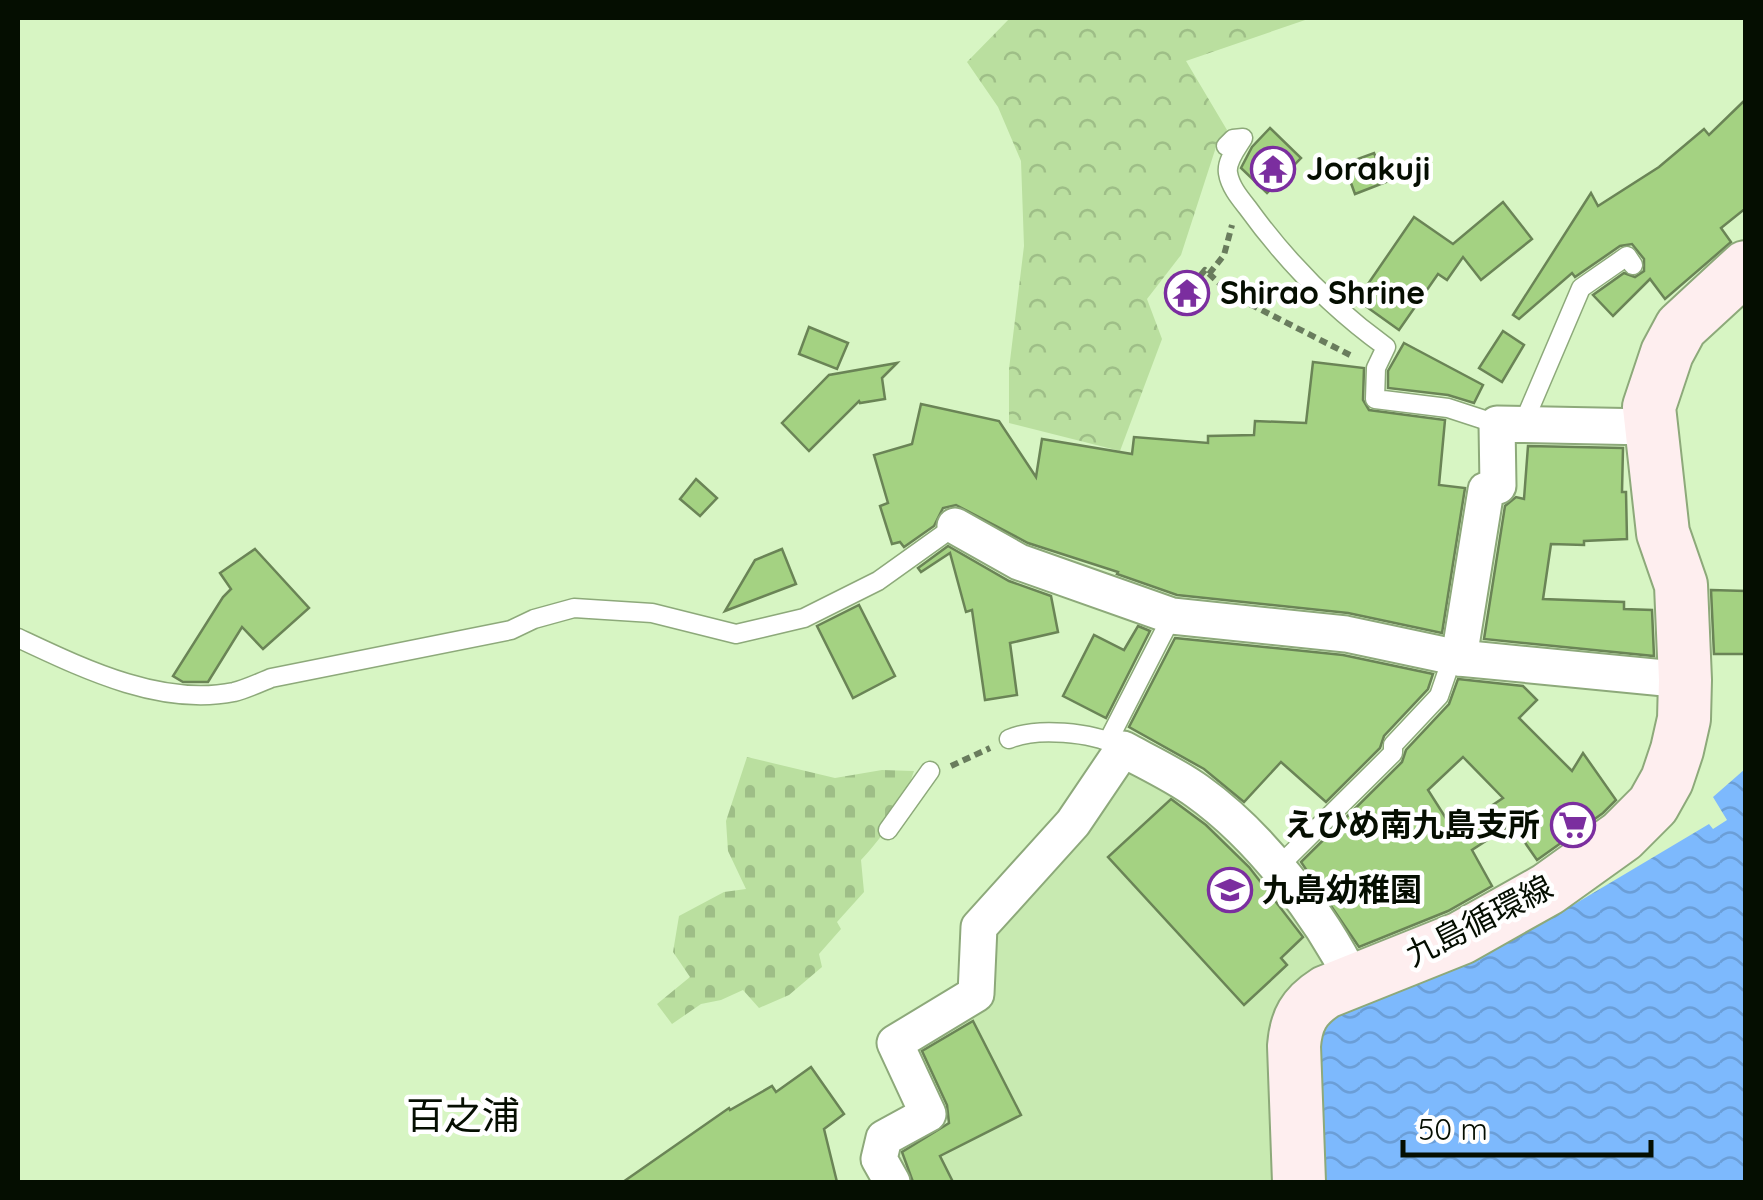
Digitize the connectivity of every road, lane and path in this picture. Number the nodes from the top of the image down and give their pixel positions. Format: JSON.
{"nodes":[{"id":1,"x":1226,"y":146,"type":"dead end"},
{"id":2,"x":1219,"y":263,"type":"dead end"},
{"id":3,"x":1633,"y":265,"type":"dead end"},
{"id":4,"x":1746,"y":268,"type":"edge"},
{"id":5,"x":1209,"y":274,"type":"junction"},
{"id":6,"x":1200,"y":276,"type":"dead end"},
{"id":7,"x":1376,"y":368,"type":"junction"},
{"id":8,"x":1510,"y":424,"type":"junction"},
{"id":9,"x":1650,"y":427,"type":"junction"},
{"id":10,"x":954,"y":526,"type":"joint"},
{"id":11,"x":1172,"y":616,"type":"junction"},
{"id":12,"x":18,"y":638,"type":"edge"},
{"id":13,"x":1456,"y":656,"type":"junction"},
{"id":14,"x":1684,"y":680,"type":"junction"},
{"id":15,"x":1009,"y":739,"type":"joint"},
{"id":16,"x":1116,"y":745,"type":"junction"},
{"id":17,"x":930,"y":772,"type":"joint"},
{"id":18,"x":888,"y":830,"type":"dead end"},
{"id":19,"x":1276,"y":869,"type":"junction"},
{"id":20,"x":1353,"y":981,"type":"junction"},
{"id":21,"x":892,"y":1182,"type":"edge"},
{"id":22,"x":1300,"y":1182,"type":"edge"}],
"edges":[{"from":1,"to":7,"type":"lane"},
{"from":2,"to":5,"type":"path"},
{"from":3,"to":8,"type":"lane"},
{"from":4,"to":9,"type":"main road","name":"九島循環線"},
{"from":5,"to":6,"type":"path"},
{"from":5,"to":7,"type":"path"},
{"from":7,"to":8,"type":"lane"},
{"from":8,"to":9,"type":"street"},
{"from":8,"to":13,"type":"street"},
{"from":9,"to":14,"type":"main road","name":"九島循環線"},
{"from":10,"to":11,"type":"street"},
{"from":10,"to":12,"type":"lane"},
{"from":11,"to":13,"type":"street"},
{"from":11,"to":16,"type":"lane"},
{"from":13,"to":14,"type":"street"},
{"from":13,"to":19,"type":"lane"},
{"from":14,"to":20,"type":"main road","name":"九島循環線"},
{"from":15,"to":16,"type":"lane"},
{"from":15,"to":17,"type":"path"},
{"from":16,"to":19,"type":"street"},
{"from":16,"to":21,"type":"street"},
{"from":17,"to":18,"type":"lane"},
{"from":19,"to":20,"type":"street"},
{"from":20,"to":22,"type":"main road","name":"九島循環線"}]}
